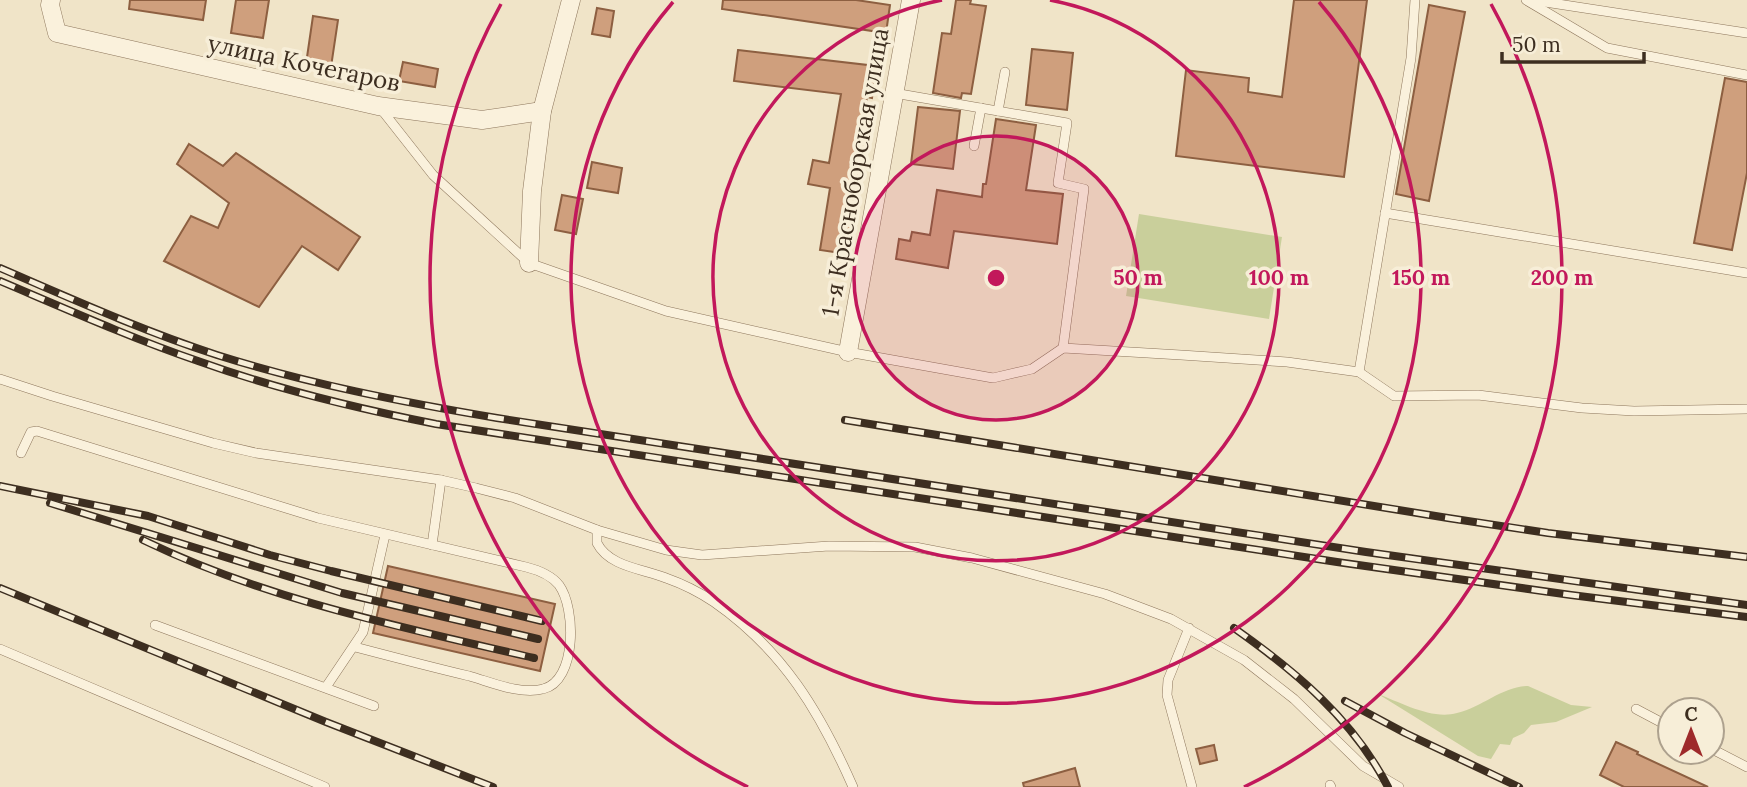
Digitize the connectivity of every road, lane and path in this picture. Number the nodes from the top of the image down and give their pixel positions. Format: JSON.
{"nodes":[{"id":1,"x":51,"y":0,"type":"edge"},
{"id":2,"x":571,"y":0,"type":"edge"},
{"id":3,"x":911,"y":0,"type":"edge"},
{"id":4,"x":1415,"y":0,"type":"edge"},
{"id":5,"x":1528,"y":0,"type":"edge"},
{"id":6,"x":1747,"y":33,"type":"edge"},
{"id":7,"x":1005,"y":72,"type":"dead end"},
{"id":8,"x":1747,"y":75,"type":"edge"},
{"id":9,"x":894,"y":93,"type":"junction"},
{"id":10,"x":378,"y":106,"type":"junction"},
{"id":11,"x":981,"y":108,"type":"junction"},
{"id":12,"x":542,"y":111,"type":"junction"},
{"id":13,"x":998,"y":111,"type":"junction"},
{"id":14,"x":974,"y":146,"type":"dead end"},
{"id":15,"x":1385,"y":213,"type":"junction"},
{"id":16,"x":530,"y":263,"type":"junction"},
{"id":17,"x":1747,"y":273,"type":"edge"},
{"id":18,"x":1063,"y":348,"type":"junction"},
{"id":19,"x":848,"y":352,"type":"junction"},
{"id":20,"x":1359,"y":372,"type":"junction"},
{"id":21,"x":0,"y":379,"type":"edge"},
{"id":22,"x":1747,"y":409,"type":"edge"},
{"id":23,"x":22,"y":453,"type":"dead end"},
{"id":24,"x":441,"y":480,"type":"junction"},
{"id":25,"x":597,"y":530,"type":"junction"},
{"id":26,"x":385,"y":535,"type":"junction"},
{"id":27,"x":432,"y":545,"type":"junction"},
{"id":28,"x":155,"y":625,"type":"dead end"},
{"id":29,"x":1189,"y":628,"type":"junction"},
{"id":30,"x":355,"y":647,"type":"junction"},
{"id":31,"x":0,"y":649,"type":"edge"},
{"id":32,"x":327,"y":687,"type":"junction"},
{"id":33,"x":374,"y":706,"type":"dead end"},
{"id":34,"x":1636,"y":709,"type":"dead end"},
{"id":35,"x":1656,"y":720,"type":"edge"},
{"id":36,"x":1726,"y":756,"type":"edge"},
{"id":37,"x":1747,"y":767,"type":"edge"},
{"id":38,"x":325,"y":787,"type":"edge"},
{"id":39,"x":853,"y":787,"type":"edge"},
{"id":40,"x":1192,"y":787,"type":"edge"},
{"id":41,"x":1399,"y":787,"type":"edge"}],
"edges":[{"from":1,"to":10,"type":"street","name":"улица Кочегаров"},
{"from":2,"to":12,"type":"street"},
{"from":3,"to":9,"type":"street","name":"1-я Красноборская улица"},
{"from":4,"to":15,"type":"lane"},
{"from":5,"to":6,"type":"lane"},
{"from":5,"to":8,"type":"lane"},
{"from":7,"to":13,"type":"lane"},
{"from":9,"to":11,"type":"lane"},
{"from":9,"to":19,"type":"street","name":"1-я Красноборская улица"},
{"from":10,"to":12,"type":"street","name":"улица Кочегаров"},
{"from":10,"to":16,"type":"lane"},
{"from":11,"to":13,"type":"lane"},
{"from":11,"to":14,"type":"lane"},
{"from":12,"to":16,"type":"street"},
{"from":13,"to":18,"type":"lane"},
{"from":15,"to":17,"type":"lane"},
{"from":15,"to":20,"type":"lane"},
{"from":16,"to":19,"type":"lane"},
{"from":18,"to":19,"type":"lane"},
{"from":18,"to":20,"type":"lane"},
{"from":20,"to":22,"type":"lane"},
{"from":21,"to":24,"type":"lane"},
{"from":23,"to":26,"type":"lane"},
{"from":24,"to":25,"type":"lane"},
{"from":24,"to":27,"type":"lane"},
{"from":25,"to":29,"type":"lane"},
{"from":25,"to":39,"type":"lane"},
{"from":26,"to":27,"type":"lane"},
{"from":26,"to":30,"type":"lane"},
{"from":27,"to":30,"type":"lane"},
{"from":28,"to":32,"type":"lane"},
{"from":29,"to":40,"type":"lane"},
{"from":29,"to":41,"type":"lane"},
{"from":30,"to":32,"type":"lane"},
{"from":31,"to":38,"type":"lane"},
{"from":32,"to":33,"type":"lane"},
{"from":34,"to":35,"type":"lane"},
{"from":36,"to":37,"type":"lane"}]}
